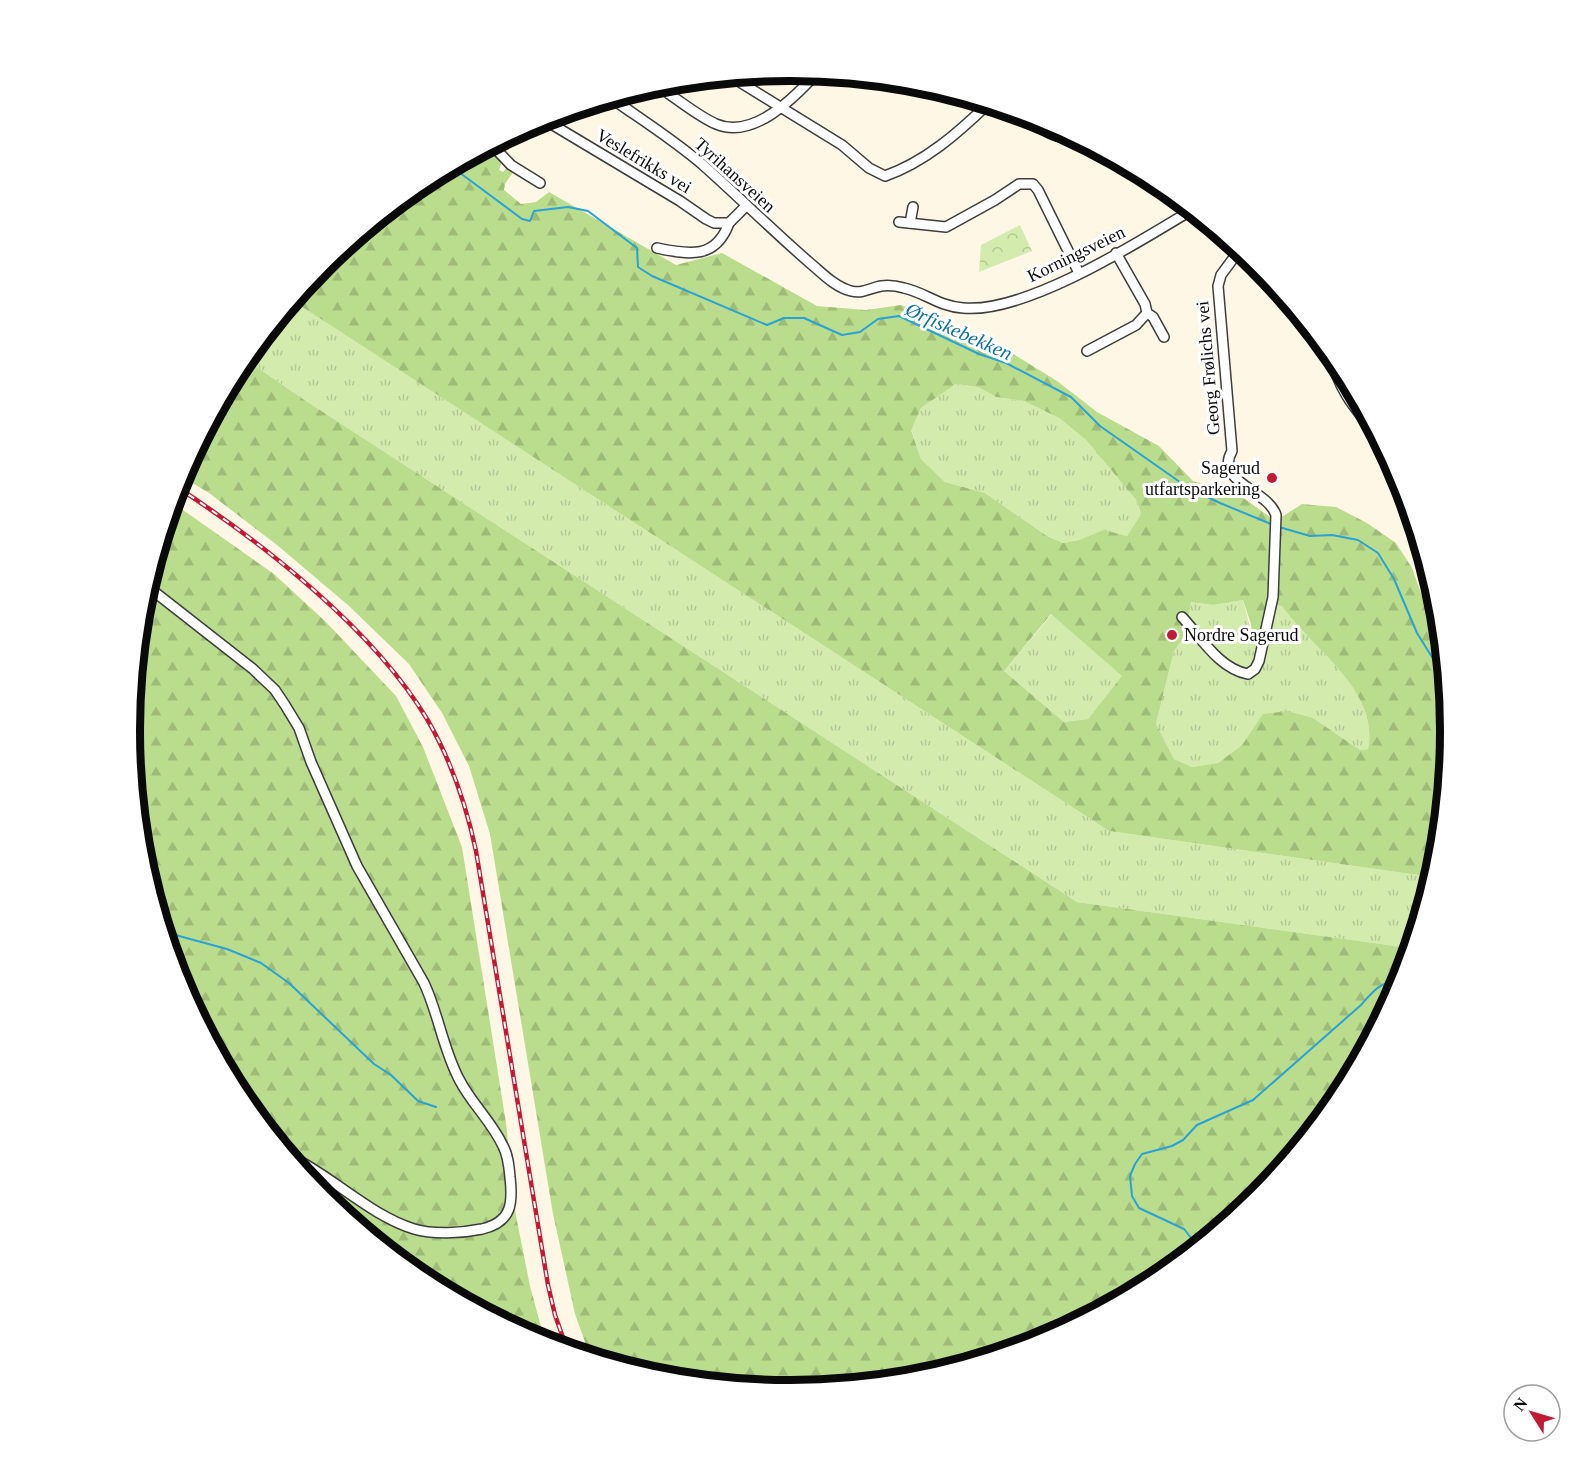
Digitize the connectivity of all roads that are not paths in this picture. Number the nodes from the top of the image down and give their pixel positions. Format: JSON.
{"nodes":[{"id":1,"x":809,"y":81,"type":"edge"},
{"id":2,"x":740,"y":83,"type":"edge"},
{"id":3,"x":669,"y":94,"type":"dead end"},
{"id":4,"x":619,"y":104,"type":"edge"},
{"id":5,"x":780,"y":108,"type":"junction"},
{"id":6,"x":982,"y":110,"type":"edge"},
{"id":7,"x":554,"y":125,"type":"edge"},
{"id":8,"x":498,"y":151,"type":"edge"},
{"id":9,"x":540,"y":183,"type":"dead end"},
{"id":10,"x":746,"y":206,"type":"junction"},
{"id":11,"x":913,"y":207,"type":"dead end"},
{"id":12,"x":1181,"y":212,"type":"edge"},
{"id":13,"x":899,"y":222,"type":"dead end"},
{"id":14,"x":729,"y":223,"type":"junction"},
{"id":15,"x":910,"y":224,"type":"junction"},
{"id":16,"x":657,"y":248,"type":"dead end"},
{"id":17,"x":1116,"y":253,"type":"junction"},
{"id":18,"x":1234,"y":257,"type":"edge"},
{"id":19,"x":1079,"y":273,"type":"junction"},
{"id":20,"x":833,"y":282,"type":"joint"},
{"id":21,"x":1147,"y":313,"type":"junction"},
{"id":22,"x":1164,"y":337,"type":"dead end"},
{"id":23,"x":1087,"y":351,"type":"dead end"},
{"id":24,"x":156,"y":593,"type":"edge"},
{"id":25,"x":1182,"y":617,"type":"dead end"},
{"id":26,"x":305,"y":1163,"type":"edge"}],
"edges":[{"from":1,"to":5,"type":"street"},
{"from":2,"to":5,"type":"street"},
{"from":3,"to":5,"type":"street"},
{"from":4,"to":10,"type":"street","name":"Tyrihansveien"},
{"from":5,"to":6,"type":"street"},
{"from":7,"to":14,"type":"street","name":"Veslefrikks vei"},
{"from":8,"to":9,"type":"street"},
{"from":10,"to":14,"type":"street"},
{"from":10,"to":20,"type":"street","name":"Tyrihansveien"},
{"from":11,"to":15,"type":"street"},
{"from":12,"to":17,"type":"street","name":"Korningsveien"},
{"from":13,"to":15,"type":"street"},
{"from":14,"to":16,"type":"street"},
{"from":15,"to":19,"type":"street"},
{"from":17,"to":19,"type":"street","name":"Korningsveien"},
{"from":17,"to":21,"type":"street"},
{"from":18,"to":25,"type":"street","name":"Georg Frølichs vei"},
{"from":19,"to":20,"type":"street","name":"Korningsveien"},
{"from":21,"to":22,"type":"street"},
{"from":21,"to":23,"type":"street"},
{"from":24,"to":26,"type":"street"}]}
